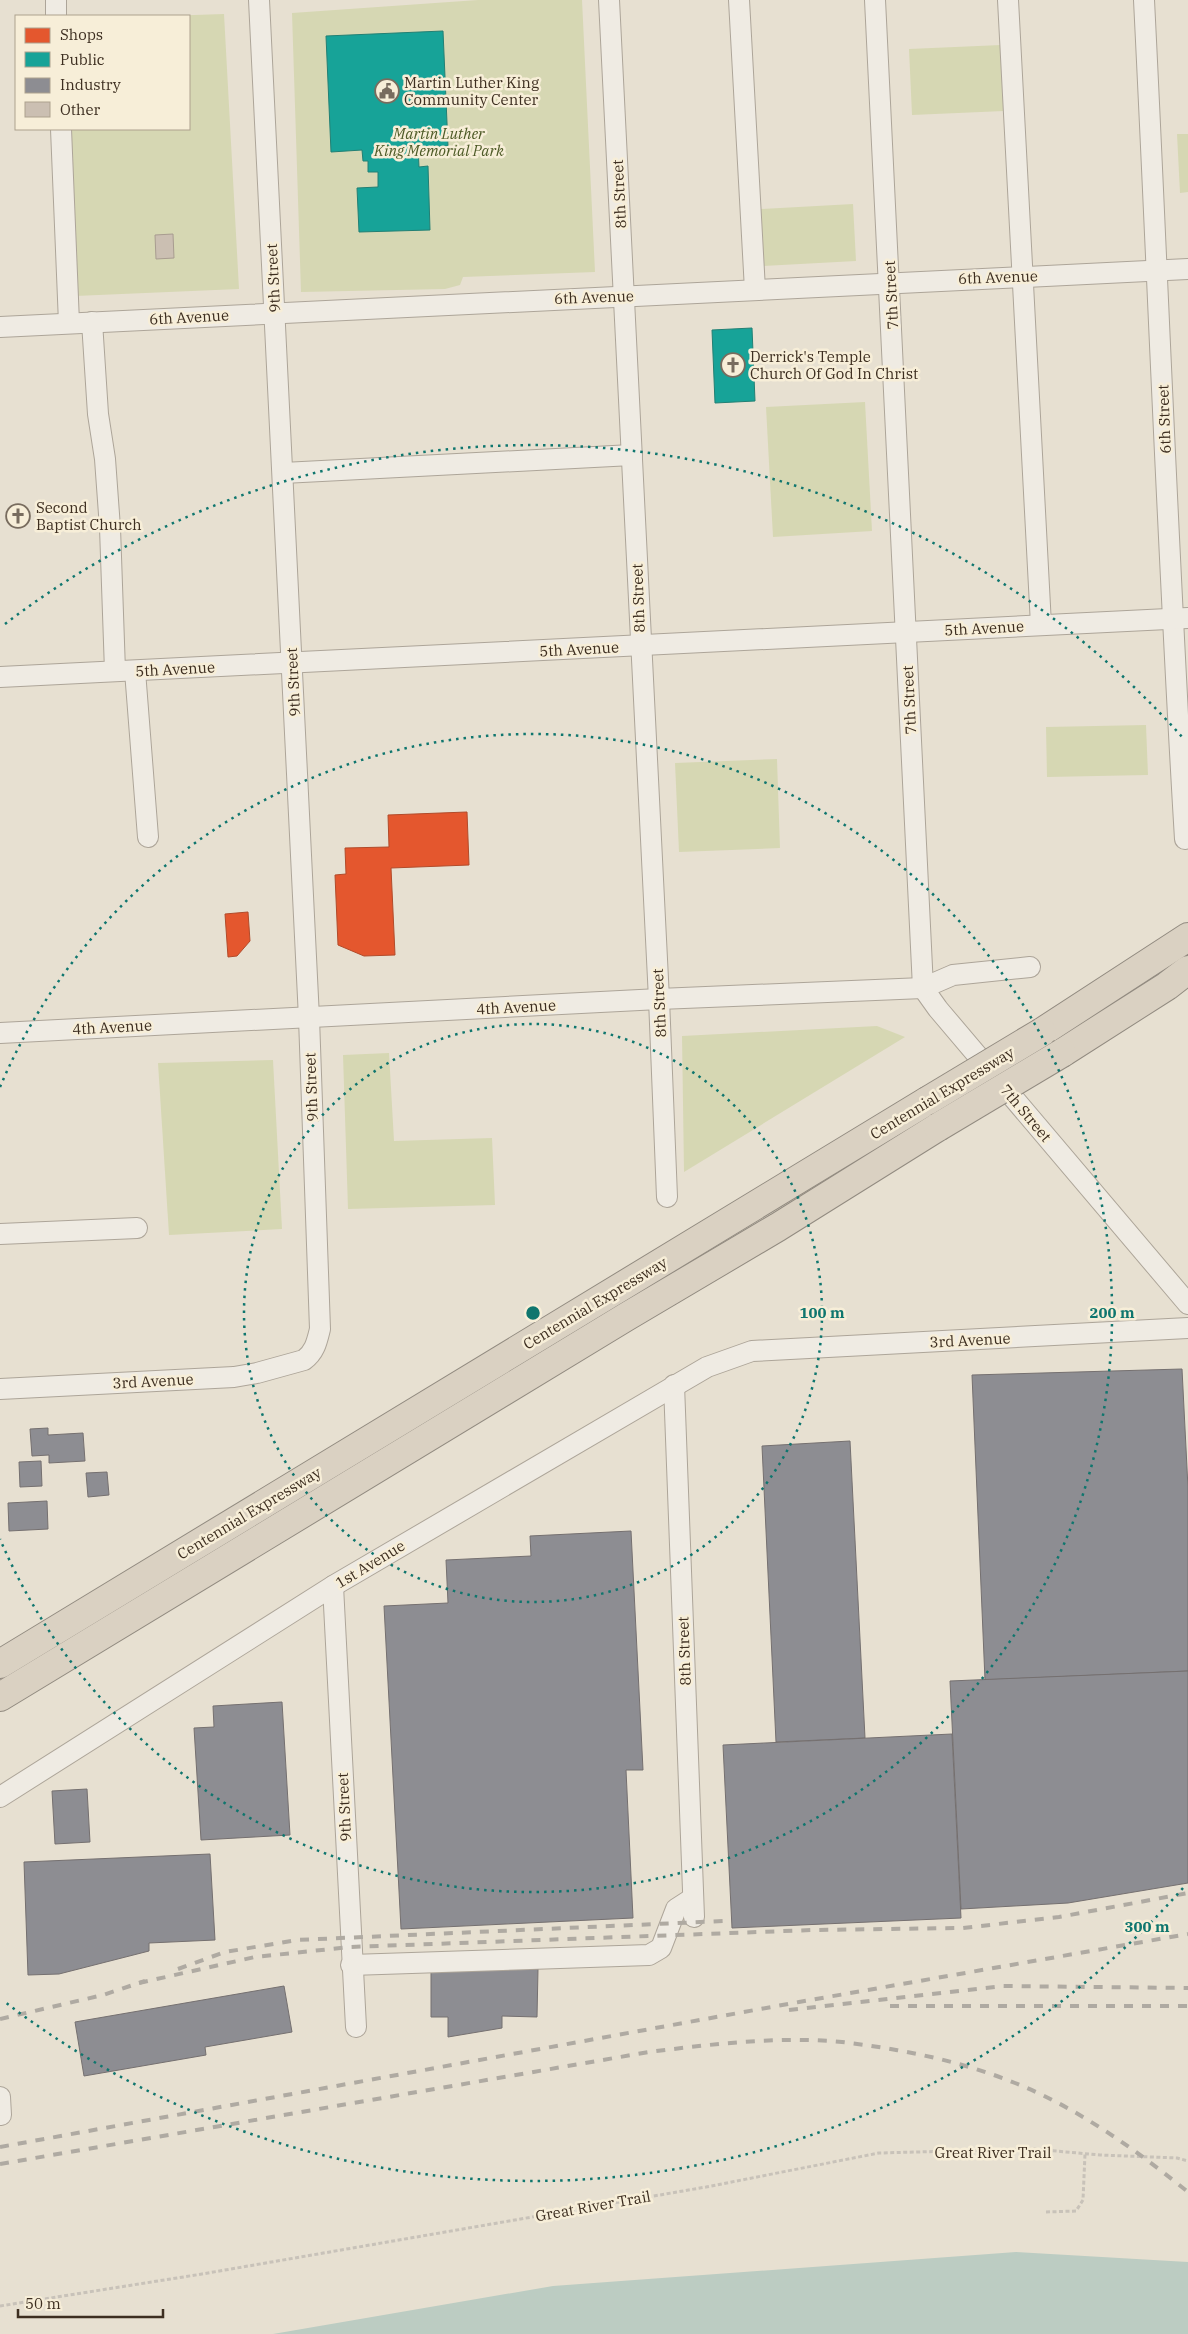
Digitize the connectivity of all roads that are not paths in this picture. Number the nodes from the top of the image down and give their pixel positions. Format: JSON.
{"nodes":[{"id":1,"x":56,"y":0,"type":"edge"},
{"id":2,"x":259,"y":0,"type":"edge"},
{"id":3,"x":609,"y":0,"type":"edge"},
{"id":4,"x":739,"y":0,"type":"edge"},
{"id":5,"x":875,"y":0,"type":"edge"},
{"id":6,"x":1008,"y":0,"type":"edge"},
{"id":7,"x":1144,"y":0,"type":"edge"},
{"id":8,"x":56,"y":15,"type":"edge"},
{"id":9,"x":61,"y":130,"type":"edge"},
{"id":10,"x":1188,"y":269,"type":"edge"},
{"id":11,"x":1158,"y":270,"type":"junction"},
{"id":12,"x":1023,"y":276,"type":"junction"},
{"id":13,"x":890,"y":282,"type":"junction"},
{"id":14,"x":755,"y":290,"type":"junction"},
{"id":15,"x":624,"y":296,"type":"junction"},
{"id":16,"x":275,"y":313,"type":"junction"},
{"id":17,"x":92,"y":322,"type":"junction"},
{"id":18,"x":69,"y":323,"type":"junction"},
{"id":19,"x":0,"y":327,"type":"edge"},
{"id":20,"x":632,"y":455,"type":"junction"},
{"id":21,"x":282,"y":473,"type":"junction"},
{"id":22,"x":1180,"y":618,"type":"edge"},
{"id":23,"x":1041,"y":625,"type":"junction"},
{"id":24,"x":905,"y":632,"type":"junction"},
{"id":25,"x":640,"y":646,"type":"junction"},
{"id":26,"x":292,"y":663,"type":"junction"},
{"id":27,"x":135,"y":671,"type":"junction"},
{"id":28,"x":114,"y":672,"type":"junction"},
{"id":29,"x":0,"y":677,"type":"edge"},
{"id":30,"x":148,"y":837,"type":"dead end"},
{"id":31,"x":1185,"y":839,"type":"dead end"},
{"id":32,"x":1188,"y":937,"type":"edge"},
{"id":33,"x":1030,"y":967,"type":"dead end"},
{"id":34,"x":1188,"y":970,"type":"edge"},
{"id":35,"x":923,"y":988,"type":"junction"},
{"id":36,"x":659,"y":999,"type":"junction"},
{"id":37,"x":309,"y":1018,"type":"junction"},
{"id":38,"x":0,"y":1033,"type":"edge"},
{"id":39,"x":667,"y":1197,"type":"dead end"},
{"id":40,"x":137,"y":1228,"type":"dead end"},
{"id":41,"x":0,"y":1234,"type":"edge"},
{"id":42,"x":1188,"y":1304,"type":"edge"},
{"id":43,"x":1188,"y":1328,"type":"edge"},
{"id":44,"x":752,"y":1352,"type":"joint"},
{"id":45,"x":304,"y":1360,"type":"joint"},
{"id":46,"x":674,"y":1385,"type":"junction"},
{"id":47,"x":0,"y":1388,"type":"edge"},
{"id":48,"x":333,"y":1586,"type":"junction"},
{"id":49,"x":0,"y":1664,"type":"edge"},
{"id":50,"x":0,"y":1697,"type":"edge"},
{"id":51,"x":0,"y":1797,"type":"edge"},
{"id":52,"x":351,"y":1965,"type":"junction"},
{"id":53,"x":356,"y":2027,"type":"dead end"}],
"edges":[{"from":1,"to":8,"type":"street"},
{"from":2,"to":16,"type":"street","name":"9th Street"},
{"from":3,"to":15,"type":"street","name":"8th Street"},
{"from":4,"to":14,"type":"street"},
{"from":5,"to":13,"type":"street","name":"7th Street"},
{"from":6,"to":12,"type":"street"},
{"from":7,"to":11,"type":"street","name":"6th Street"},
{"from":9,"to":18,"type":"street"},
{"from":10,"to":11,"type":"street","name":"6th Avenue"},
{"from":11,"to":12,"type":"street","name":"6th Avenue"},
{"from":11,"to":22,"type":"street","name":"6th Street"},
{"from":12,"to":13,"type":"street","name":"6th Avenue"},
{"from":12,"to":23,"type":"street"},
{"from":13,"to":14,"type":"street","name":"6th Avenue"},
{"from":13,"to":24,"type":"street","name":"7th Street"},
{"from":14,"to":15,"type":"street","name":"6th Avenue"},
{"from":15,"to":16,"type":"street","name":"6th Avenue"},
{"from":15,"to":20,"type":"street","name":"8th Street"},
{"from":16,"to":17,"type":"street","name":"6th Avenue"},
{"from":16,"to":21,"type":"street","name":"9th Street"},
{"from":17,"to":18,"type":"street","name":"6th Avenue"},
{"from":17,"to":28,"type":"street"},
{"from":18,"to":19,"type":"street","name":"6th Avenue"},
{"from":20,"to":21,"type":"street"},
{"from":20,"to":25,"type":"street","name":"8th Street"},
{"from":21,"to":26,"type":"street","name":"9th Street"},
{"from":22,"to":23,"type":"street","name":"5th Avenue"},
{"from":22,"to":31,"type":"street","name":"6th Street"},
{"from":23,"to":24,"type":"street","name":"5th Avenue"},
{"from":24,"to":25,"type":"street","name":"5th Avenue"},
{"from":24,"to":35,"type":"street","name":"7th Street"},
{"from":25,"to":26,"type":"street","name":"5th Avenue"},
{"from":25,"to":36,"type":"street","name":"8th Street"},
{"from":26,"to":27,"type":"street","name":"5th Avenue"},
{"from":26,"to":37,"type":"street","name":"9th Street"},
{"from":27,"to":28,"type":"street","name":"5th Avenue"},
{"from":27,"to":30,"type":"street"},
{"from":28,"to":29,"type":"street","name":"5th Avenue"},
{"from":32,"to":49,"type":"highway","name":"Centennial Expressway","bridge":true},
{"from":33,"to":35,"type":"street","name":"4th Avenue"},
{"from":34,"to":50,"type":"highway","name":"Centennial Expressway","bridge":true},
{"from":35,"to":36,"type":"street","name":"4th Avenue"},
{"from":35,"to":42,"type":"street","name":"7th Street"},
{"from":36,"to":37,"type":"street","name":"4th Avenue"},
{"from":36,"to":39,"type":"street","name":"8th Street"},
{"from":37,"to":38,"type":"street","name":"4th Avenue"},
{"from":37,"to":45,"type":"street","name":"9th Street"},
{"from":40,"to":41,"type":"street"},
{"from":43,"to":44,"type":"street","name":"3rd Avenue"},
{"from":44,"to":46,"type":"street","name":"1st Avenue"},
{"from":45,"to":47,"type":"street","name":"3rd Avenue"},
{"from":46,"to":48,"type":"street","name":"1st Avenue"},
{"from":46,"to":52,"type":"street","name":"8th Street"},
{"from":48,"to":51,"type":"street","name":"1st Avenue"},
{"from":48,"to":52,"type":"street","name":"9th Street"},
{"from":52,"to":53,"type":"street","name":"9th Street"}]}
